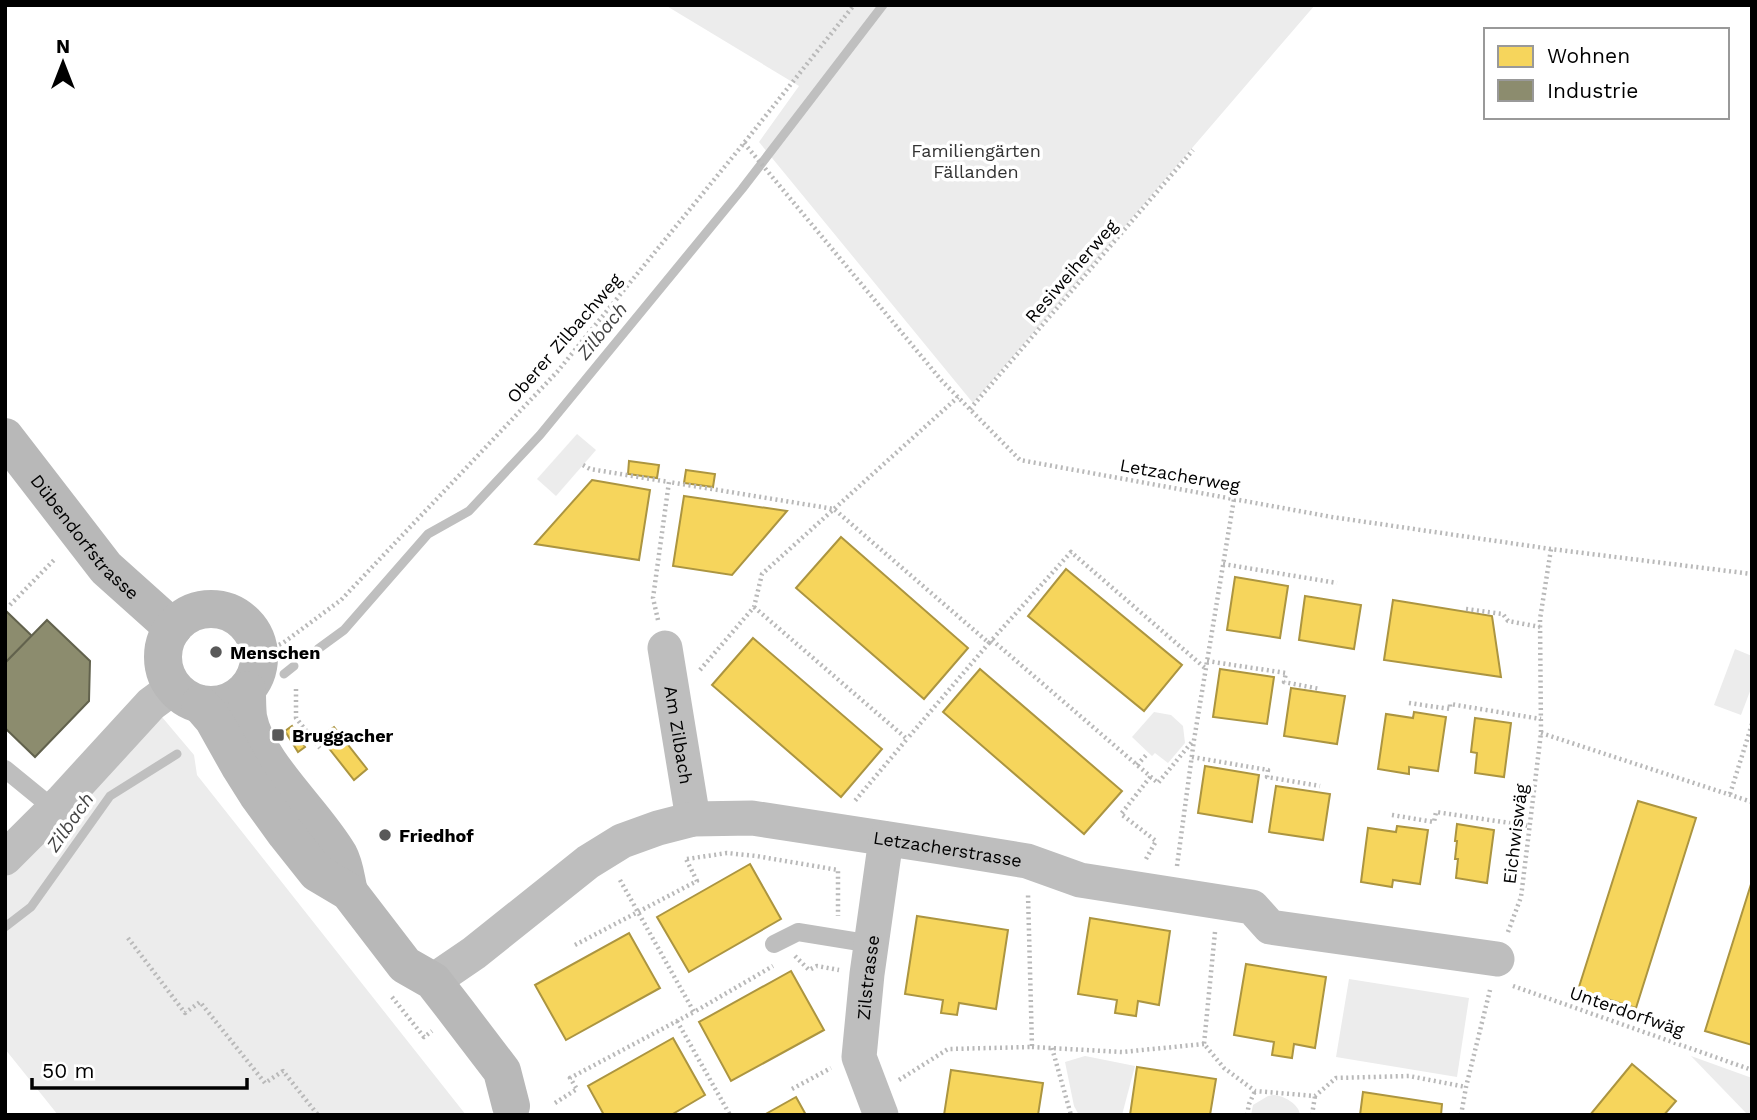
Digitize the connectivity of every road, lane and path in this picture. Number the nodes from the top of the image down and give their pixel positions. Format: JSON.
{"nodes":[{"id":1,"x":854,"y":5,"type":"edge"},
{"id":2,"x":744,"y":143,"type":"junction"},
{"id":3,"x":1194,"y":150,"type":"dead end"},
{"id":4,"x":958,"y":397,"type":"junction"},
{"id":5,"x":970,"y":409,"type":"junction"},
{"id":6,"x":5,"y":437,"type":"edge"},
{"id":7,"x":583,"y":465,"type":"dead end"},
{"id":8,"x":669,"y":482,"type":"junction"},
{"id":9,"x":1234,"y":499,"type":"junction"},
{"id":10,"x":834,"y":509,"type":"junction"},
{"id":11,"x":1551,"y":549,"type":"junction"},
{"id":12,"x":55,"y":559,"type":"dead end"},
{"id":13,"x":1223,"y":564,"type":"junction"},
{"id":14,"x":1752,"y":574,"type":"edge"},
{"id":15,"x":1338,"y":583,"type":"dead end"},
{"id":16,"x":10,"y":605,"type":"dead end"},
{"id":17,"x":754,"y":607,"type":"junction"},
{"id":18,"x":1466,"y":609,"type":"dead end"},
{"id":19,"x":1540,"y":627,"type":"junction"},
{"id":20,"x":173,"y":628,"type":"junction"},
{"id":21,"x":990,"y":642,"type":"junction"},
{"id":22,"x":259,"y":654,"type":"junction"},
{"id":23,"x":1207,"y":661,"type":"junction"},
{"id":24,"x":667,"y":665,"type":"junction"},
{"id":25,"x":1205,"y":668,"type":"junction"},
{"id":26,"x":296,"y":689,"type":"dead end"},
{"id":27,"x":1320,"y":689,"type":"dead end"},
{"id":28,"x":247,"y":690,"type":"junction"},
{"id":29,"x":187,"y":696,"type":"junction"},
{"id":30,"x":1409,"y":703,"type":"dead end"},
{"id":31,"x":1542,"y":719,"type":"junction"},
{"id":32,"x":1752,"y":724,"type":"edge"},
{"id":33,"x":1542,"y":733,"type":"junction"},
{"id":34,"x":907,"y":739,"type":"junction"},
{"id":35,"x":1194,"y":740,"type":"junction"},
{"id":36,"x":1185,"y":743,"type":"dead end"},
{"id":37,"x":320,"y":748,"type":"dead end"},
{"id":38,"x":1148,"y":753,"type":"dead end"},
{"id":39,"x":1192,"y":757,"type":"junction"},
{"id":40,"x":1137,"y":765,"type":"junction"},
{"id":41,"x":5,"y":769,"type":"edge"},
{"id":42,"x":1151,"y":776,"type":"junction"},
{"id":43,"x":1320,"y":786,"type":"dead end"},
{"id":44,"x":1730,"y":794,"type":"junction"},
{"id":45,"x":854,"y":802,"type":"dead end"},
{"id":46,"x":1752,"y":802,"type":"edge"},
{"id":47,"x":54,"y":809,"type":"junction"},
{"id":48,"x":1392,"y":815,"type":"dead end"},
{"id":49,"x":1530,"y":826,"type":"junction"},
{"id":50,"x":686,"y":834,"type":"junction"},
{"id":51,"x":886,"y":839,"type":"junction"},
{"id":52,"x":9,"y":849,"type":"edge"},
{"id":53,"x":687,"y":859,"type":"junction"},
{"id":54,"x":1027,"y":861,"type":"junction"},
{"id":55,"x":620,"y":881,"type":"dead end"},
{"id":56,"x":1129,"y":888,"type":"junction"},
{"id":57,"x":349,"y":891,"type":"junction"},
{"id":58,"x":1173,"y":895,"type":"junction"},
{"id":59,"x":637,"y":912,"type":"junction"},
{"id":60,"x":1215,"y":929,"type":"dead end"},
{"id":61,"x":128,"y":938,"type":"dead end"},
{"id":62,"x":575,"y":945,"type":"dead end"},
{"id":63,"x":778,"y":952,"type":"joint"},
{"id":64,"x":859,"y":952,"type":"junction"},
{"id":65,"x":793,"y":954,"type":"dead end"},
{"id":66,"x":1495,"y":969,"type":"junction"},
{"id":67,"x":419,"y":973,"type":"junction"},
{"id":68,"x":694,"y":1012,"type":"junction"},
{"id":69,"x":677,"y":1021,"type":"junction"},
{"id":70,"x":1204,"y":1044,"type":"junction"},
{"id":71,"x":1032,"y":1047,"type":"junction"},
{"id":72,"x":1052,"y":1048,"type":"junction"},
{"id":73,"x":859,"y":1057,"type":"junction"},
{"id":74,"x":1752,"y":1070,"type":"edge"},
{"id":75,"x":1466,"y":1087,"type":"junction"},
{"id":76,"x":792,"y":1089,"type":"dead end"},
{"id":77,"x":1255,"y":1091,"type":"junction"},
{"id":78,"x":1315,"y":1096,"type":"junction"},
{"id":79,"x":886,"y":1099,"type":"edge"},
{"id":80,"x":555,"y":1102,"type":"dead end"},
{"id":81,"x":515,"y":1110,"type":"edge"},
{"id":82,"x":318,"y":1115,"type":"edge"},
{"id":83,"x":730,"y":1115,"type":"edge"},
{"id":84,"x":1072,"y":1115,"type":"edge"},
{"id":85,"x":1247,"y":1115,"type":"edge"},
{"id":86,"x":1312,"y":1115,"type":"edge"},
{"id":87,"x":1461,"y":1115,"type":"edge"}],
"edges":[{"from":1,"to":2,"type":"path","name":"Oberer Zilbachweg"},
{"from":2,"to":4,"type":"path","name":"Letzacherweg"},
{"from":2,"to":22,"type":"path","name":"Oberer Zilbachweg"},
{"from":3,"to":5,"type":"path","name":"Resiweiherweg"},
{"from":4,"to":5,"type":"path","name":"Letzacherweg"},
{"from":4,"to":10,"type":"path"},
{"from":5,"to":9,"type":"path","name":"Letzacherweg"},
{"from":6,"to":20,"type":"main road","name":"Dübendorfstrasse"},
{"from":7,"to":8,"type":"path"},
{"from":8,"to":10,"type":"path"},
{"from":8,"to":24,"type":"path"},
{"from":9,"to":11,"type":"path","name":"Letzacherweg"},
{"from":9,"to":13,"type":"path"},
{"from":10,"to":17,"type":"path"},
{"from":10,"to":21,"type":"path"},
{"from":11,"to":14,"type":"path","name":"Letzacherweg"},
{"from":11,"to":19,"type":"path","name":"Eichwiswäg"},
{"from":12,"to":16,"type":"path"},
{"from":13,"to":15,"type":"path"},
{"from":13,"to":23,"type":"path"},
{"from":17,"to":24,"type":"path"},
{"from":17,"to":34,"type":"path"},
{"from":18,"to":19,"type":"path"},
{"from":19,"to":31,"type":"path","name":"Eichwiswäg"},
{"from":20,"to":22,"type":"main road"},
{"from":20,"to":29,"type":"main road"},
{"from":21,"to":25,"type":"path"},
{"from":21,"to":34,"type":"path"},
{"from":21,"to":40,"type":"path"},
{"from":22,"to":28,"type":"main road"},
{"from":23,"to":25,"type":"path"},
{"from":23,"to":27,"type":"path"},
{"from":24,"to":50,"type":"street","name":"Am Zilbach"},
{"from":25,"to":35,"type":"path"},
{"from":26,"to":37,"type":"path"},
{"from":28,"to":29,"type":"main road"},
{"from":28,"to":57,"type":"main road"},
{"from":29,"to":47,"type":"street"},
{"from":29,"to":57,"type":"main road"},
{"from":30,"to":31,"type":"path"},
{"from":31,"to":33,"type":"path","name":"Eichwiswäg"},
{"from":32,"to":44,"type":"path"},
{"from":33,"to":44,"type":"path"},
{"from":33,"to":49,"type":"path","name":"Eichwiswäg"},
{"from":34,"to":45,"type":"path"},
{"from":35,"to":36,"type":"path"},
{"from":35,"to":39,"type":"path"},
{"from":35,"to":42,"type":"path"},
{"from":38,"to":40,"type":"path"},
{"from":39,"to":43,"type":"path"},
{"from":39,"to":58,"type":"path"},
{"from":40,"to":42,"type":"path"},
{"from":41,"to":47,"type":"lane"},
{"from":42,"to":56,"type":"path"},
{"from":44,"to":46,"type":"path"},
{"from":47,"to":52,"type":"street"},
{"from":48,"to":49,"type":"path"},
{"from":49,"to":66,"type":"path","name":"Eichwiswäg"},
{"from":50,"to":51,"type":"street","name":"Letzacherstrasse"},
{"from":50,"to":53,"type":"path"},
{"from":50,"to":67,"type":"street","name":"Letzacherstrasse"},
{"from":51,"to":54,"type":"street","name":"Letzacherstrasse"},
{"from":51,"to":64,"type":"street","name":"Zilstrasse"},
{"from":53,"to":59,"type":"path"},
{"from":53,"to":64,"type":"path"},
{"from":54,"to":56,"type":"street","name":"Letzacherstrasse"},
{"from":54,"to":71,"type":"path"},
{"from":55,"to":59,"type":"path"},
{"from":56,"to":58,"type":"street","name":"Letzacherstrasse"},
{"from":57,"to":67,"type":"main road"},
{"from":58,"to":66,"type":"street","name":"Letzacherstrasse"},
{"from":59,"to":62,"type":"path"},
{"from":59,"to":68,"type":"path"},
{"from":60,"to":70,"type":"path"},
{"from":61,"to":82,"type":"path"},
{"from":63,"to":64,"type":"lane"},
{"from":63,"to":68,"type":"path"},
{"from":64,"to":65,"type":"path"},
{"from":64,"to":73,"type":"street","name":"Zilstrasse"},
{"from":66,"to":74,"type":"path","name":"Unterdorfwäg"},
{"from":66,"to":75,"type":"path","name":"Eichwiswäg"},
{"from":67,"to":81,"type":"main road"},
{"from":67,"to":81,"type":"main road"},
{"from":68,"to":69,"type":"path"},
{"from":69,"to":80,"type":"path"},
{"from":69,"to":83,"type":"path"},
{"from":70,"to":72,"type":"path"},
{"from":70,"to":77,"type":"path"},
{"from":71,"to":72,"type":"path"},
{"from":71,"to":79,"type":"path"},
{"from":72,"to":84,"type":"path"},
{"from":73,"to":76,"type":"path"},
{"from":73,"to":79,"type":"street","name":"Zilstrasse"},
{"from":75,"to":78,"type":"path"},
{"from":75,"to":87,"type":"path","name":"Eichwiswäg"},
{"from":77,"to":78,"type":"path"},
{"from":77,"to":85,"type":"path"},
{"from":78,"to":86,"type":"path"}]}
